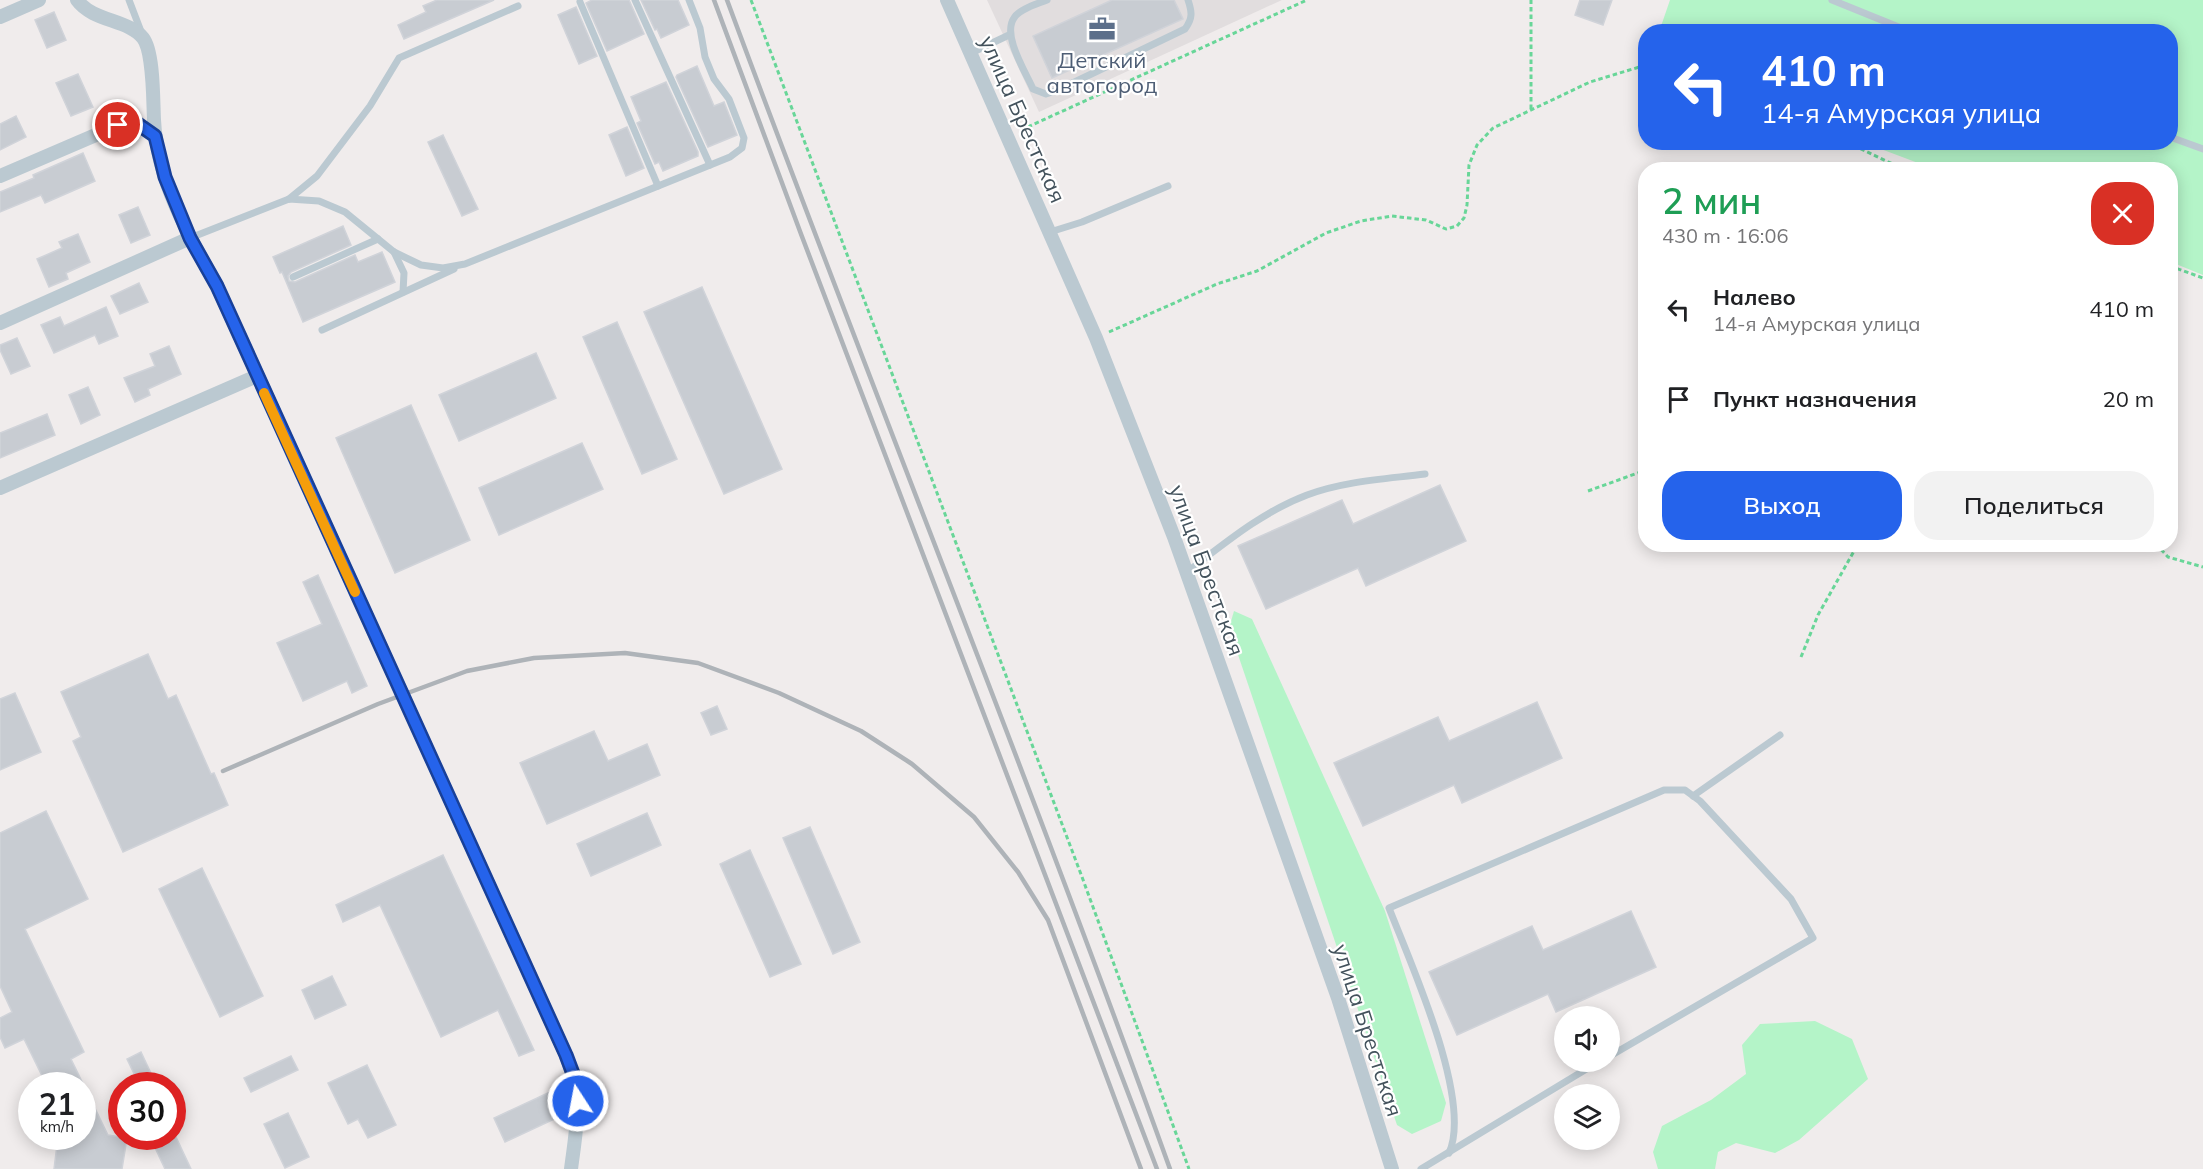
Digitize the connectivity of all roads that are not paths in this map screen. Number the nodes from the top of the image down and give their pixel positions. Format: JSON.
{"nodes":[{"id":1,"x":39,"y":0,"type":"edge"},
{"id":2,"x":77,"y":0,"type":"edge"},
{"id":3,"x":129,"y":0,"type":"edge"},
{"id":4,"x":635,"y":0,"type":"edge"},
{"id":5,"x":689,"y":0,"type":"edge"},
{"id":6,"x":947,"y":0,"type":"edge"},
{"id":7,"x":1047,"y":0,"type":"edge"},
{"id":8,"x":1188,"y":0,"type":"edge"},
{"id":9,"x":1832,"y":0,"type":"edge"},
{"id":10,"x":580,"y":2,"type":"dead end"},
{"id":11,"x":518,"y":6,"type":"dead end"},
{"id":12,"x":0,"y":17,"type":"edge"},
{"id":13,"x":1891,"y":24,"type":"edge"},
{"id":14,"x":1009,"y":35,"type":"junction"},
{"id":15,"x":144,"y":39,"type":"junction"},
{"id":16,"x":971,"y":53,"type":"junction"},
{"id":17,"x":155,"y":136,"type":"junction"},
{"id":18,"x":2178,"y":140,"type":"edge"},
{"id":19,"x":2203,"y":149,"type":"edge"},
{"id":20,"x":710,"y":165,"type":"junction"},
{"id":21,"x":0,"y":176,"type":"edge"},
{"id":22,"x":658,"y":186,"type":"junction"},
{"id":23,"x":1168,"y":186,"type":"dead end"},
{"id":24,"x":289,"y":199,"type":"junction"},
{"id":25,"x":1050,"y":232,"type":"junction"},
{"id":26,"x":190,"y":238,"type":"junction"},
{"id":27,"x":378,"y":239,"type":"junction"},
{"id":28,"x":394,"y":252,"type":"junction"},
{"id":29,"x":465,"y":264,"type":"junction"},
{"id":30,"x":293,"y":277,"type":"dead end"},
{"id":31,"x":403,"y":292,"type":"junction"},
{"id":32,"x":0,"y":323,"type":"edge"},
{"id":33,"x":322,"y":330,"type":"dead end"},
{"id":34,"x":257,"y":376,"type":"junction"},
{"id":35,"x":1425,"y":474,"type":"dead end"},
{"id":36,"x":0,"y":488,"type":"edge"},
{"id":37,"x":1187,"y":572,"type":"junction"},
{"id":38,"x":1780,"y":735,"type":"dead end"},
{"id":39,"x":1693,"y":796,"type":"junction"},
{"id":40,"x":1620,"y":1050,"type":"edge"},
{"id":41,"x":1582,"y":1072,"type":"edge"},
{"id":42,"x":1449,"y":1153,"type":"junction"},
{"id":43,"x":571,"y":1169,"type":"edge"},
{"id":44,"x":1392,"y":1169,"type":"edge"},
{"id":45,"x":1421,"y":1169,"type":"edge"}],
"edges":[{"from":1,"to":12,"type":"street"},
{"from":2,"to":15,"type":"street"},
{"from":3,"to":15,"type":"lane"},
{"from":4,"to":20,"type":"lane"},
{"from":5,"to":20,"type":"lane"},
{"from":6,"to":16,"type":"street","name":"улица Брестская"},
{"from":7,"to":14,"type":"lane"},
{"from":8,"to":14,"type":"lane"},
{"from":9,"to":13,"type":"lane"},
{"from":10,"to":22,"type":"lane"},
{"from":11,"to":24,"type":"lane"},
{"from":14,"to":16,"type":"lane"},
{"from":15,"to":17,"type":"street"},
{"from":16,"to":25,"type":"street","name":"улица Брестская"},
{"from":17,"to":21,"type":"street"},
{"from":17,"to":26,"type":"street"},
{"from":18,"to":19,"type":"lane"},
{"from":20,"to":22,"type":"lane"},
{"from":22,"to":29,"type":"lane"},
{"from":23,"to":25,"type":"lane"},
{"from":24,"to":26,"type":"lane"},
{"from":24,"to":27,"type":"lane"},
{"from":25,"to":37,"type":"street","name":"улица Брестская"},
{"from":26,"to":32,"type":"street"},
{"from":26,"to":34,"type":"street"},
{"from":27,"to":28,"type":"lane"},
{"from":27,"to":30,"type":"lane"},
{"from":28,"to":29,"type":"lane"},
{"from":28,"to":31,"type":"lane"},
{"from":29,"to":31,"type":"lane"},
{"from":31,"to":33,"type":"lane"},
{"from":34,"to":36,"type":"street"},
{"from":34,"to":43,"type":"street"},
{"from":35,"to":37,"type":"lane"},
{"from":37,"to":44,"type":"street","name":"улица Брестская"},
{"from":38,"to":39,"type":"lane"},
{"from":39,"to":40,"type":"lane"},
{"from":39,"to":42,"type":"lane"},
{"from":41,"to":42,"type":"lane"},
{"from":42,"to":45,"type":"lane"}]}
